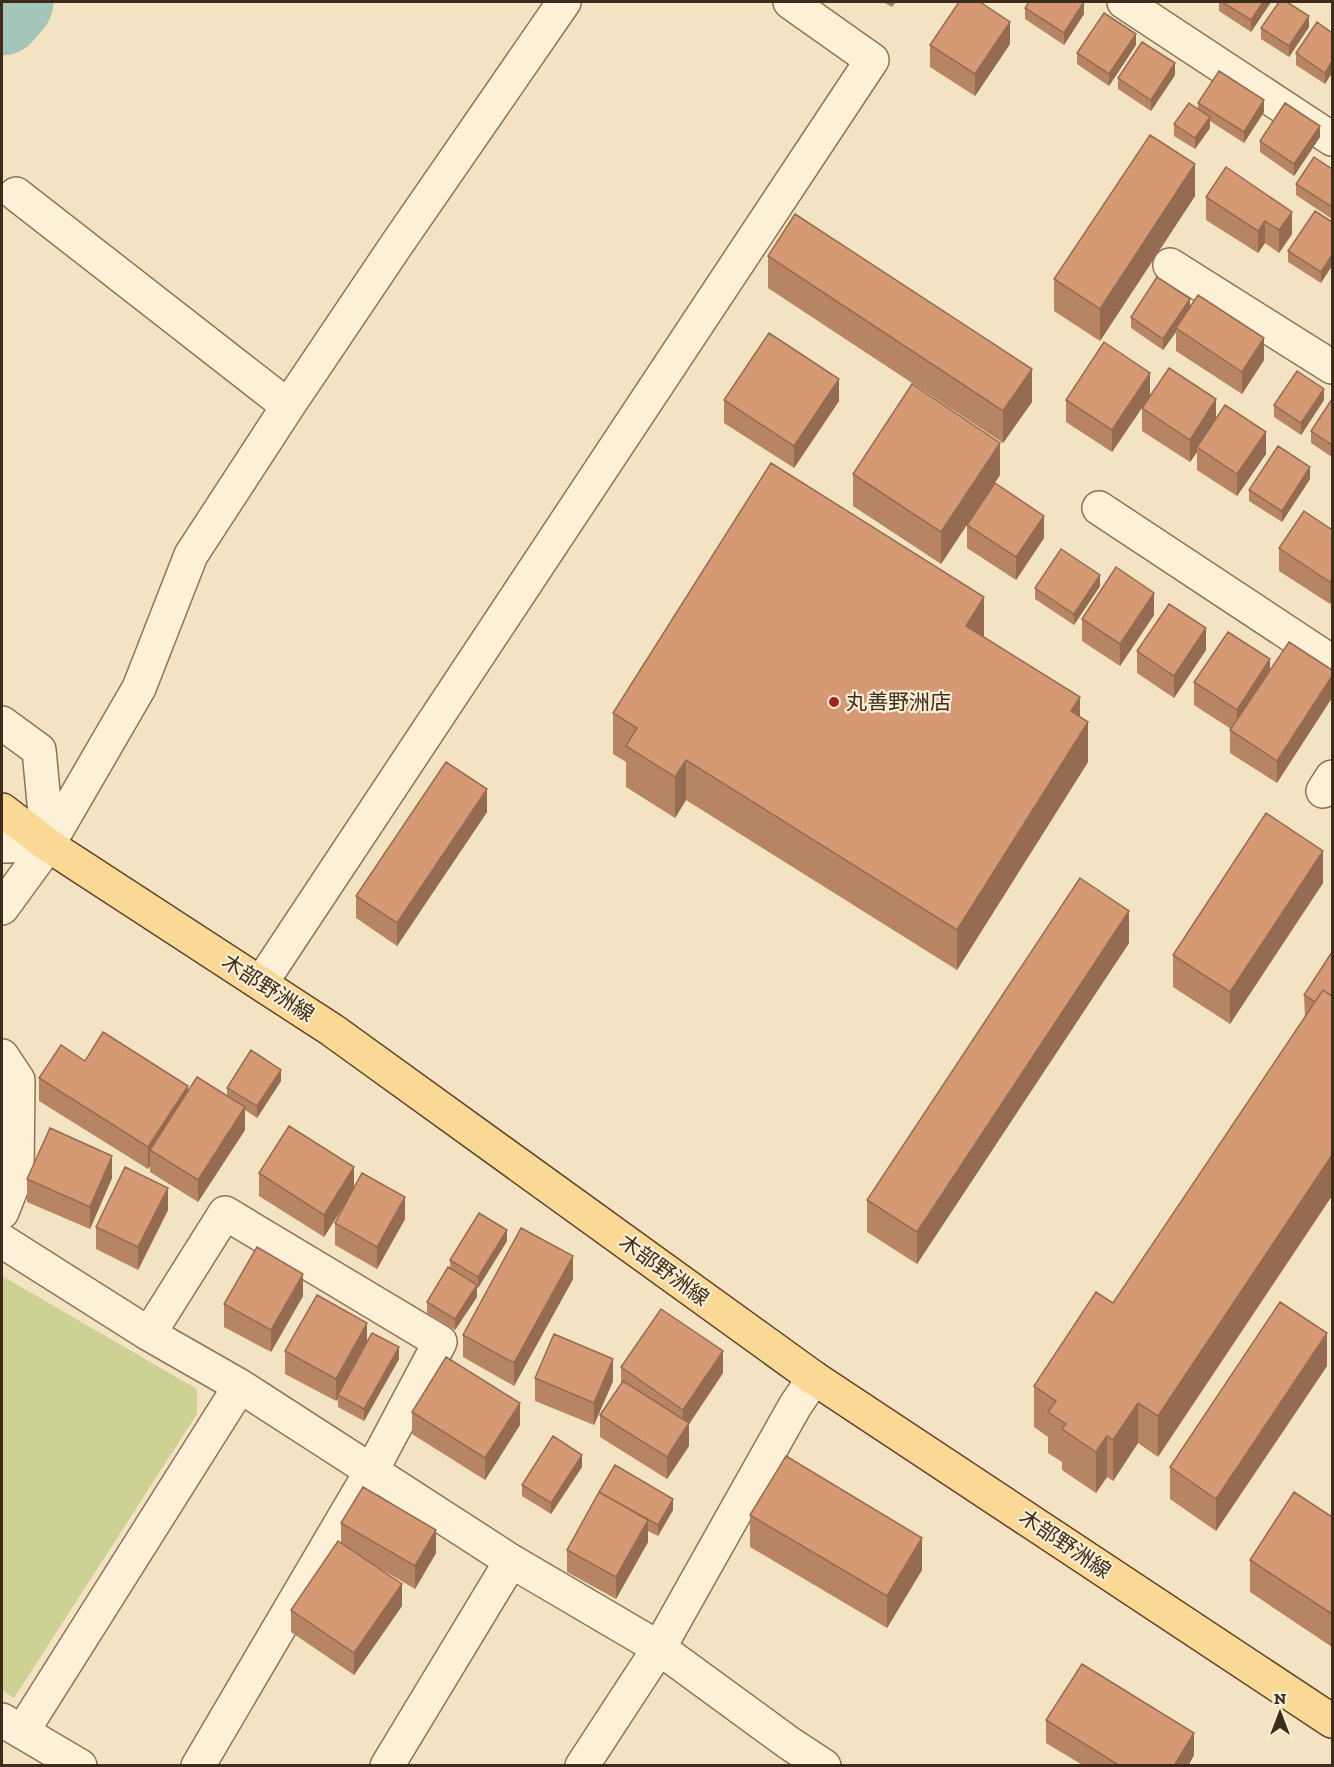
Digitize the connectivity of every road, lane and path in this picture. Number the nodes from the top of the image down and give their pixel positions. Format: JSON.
{"nodes":[{"id":1,"x":564,"y":2,"type":"edge"},
{"id":2,"x":790,"y":2,"type":"edge"},
{"id":3,"x":1141,"y":6,"type":"edge"},
{"id":4,"x":1332,"y":139,"type":"edge"},
{"id":5,"x":16,"y":194,"type":"dead end"},
{"id":6,"x":1170,"y":265,"type":"dead end"},
{"id":7,"x":1332,"y":367,"type":"edge"},
{"id":8,"x":288,"y":406,"type":"junction"},
{"id":9,"x":1099,"y":508,"type":"dead end"},
{"id":10,"x":1332,"y":662,"type":"edge"},
{"id":11,"x":2,"y":723,"type":"edge"},
{"id":12,"x":2,"y":810,"type":"edge"},
{"id":13,"x":48,"y":845,"type":"junction"},
{"id":14,"x":2,"y":846,"type":"edge"},
{"id":15,"x":2,"y":908,"type":"edge"},
{"id":16,"x":261,"y":983,"type":"junction"},
{"id":17,"x":2,"y":1056,"type":"edge"},
{"id":18,"x":2,"y":1212,"type":"edge"},
{"id":19,"x":2,"y":1241,"type":"edge"},
{"id":20,"x":149,"y":1334,"type":"junction"},
{"id":21,"x":814,"y":1377,"type":"junction"},
{"id":22,"x":240,"y":1386,"type":"junction"},
{"id":23,"x":372,"y":1470,"type":"junction"},
{"id":24,"x":511,"y":1561,"type":"junction"},
{"id":25,"x":659,"y":1648,"type":"junction"},
{"id":26,"x":1332,"y":1721,"type":"edge"},
{"id":27,"x":12,"y":1726,"type":"edge"},
{"id":28,"x":782,"y":1754,"type":"edge"},
{"id":29,"x":80,"y":1765,"type":"edge"},
{"id":30,"x":198,"y":1766,"type":"edge"},
{"id":31,"x":387,"y":1766,"type":"edge"},
{"id":32,"x":582,"y":1766,"type":"edge"},
{"id":33,"x":824,"y":1766,"type":"edge"}],
"edges":[{"from":1,"to":8,"type":"street"},
{"from":2,"to":16,"type":"street"},
{"from":3,"to":4,"type":"street"},
{"from":5,"to":8,"type":"street"},
{"from":6,"to":7,"type":"street"},
{"from":8,"to":13,"type":"street"},
{"from":9,"to":10,"type":"street"},
{"from":11,"to":13,"type":"street"},
{"from":12,"to":13,"type":"main road","name":"木部野洲線"},
{"from":13,"to":14,"type":"street"},
{"from":13,"to":15,"type":"street"},
{"from":13,"to":16,"type":"main road","name":"木部野洲線"},
{"from":16,"to":21,"type":"main road","name":"木部野洲線"},
{"from":17,"to":18,"type":"street"},
{"from":19,"to":20,"type":"street"},
{"from":20,"to":22,"type":"street"},
{"from":20,"to":23,"type":"street"},
{"from":21,"to":25,"type":"street"},
{"from":21,"to":26,"type":"main road","name":"木部野洲線"},
{"from":22,"to":23,"type":"street"},
{"from":22,"to":27,"type":"street"},
{"from":23,"to":24,"type":"street"},
{"from":23,"to":30,"type":"street"},
{"from":24,"to":25,"type":"street"},
{"from":24,"to":31,"type":"street"},
{"from":25,"to":28,"type":"street"},
{"from":25,"to":32,"type":"street"},
{"from":27,"to":29,"type":"street"},
{"from":28,"to":33,"type":"street"}]}
